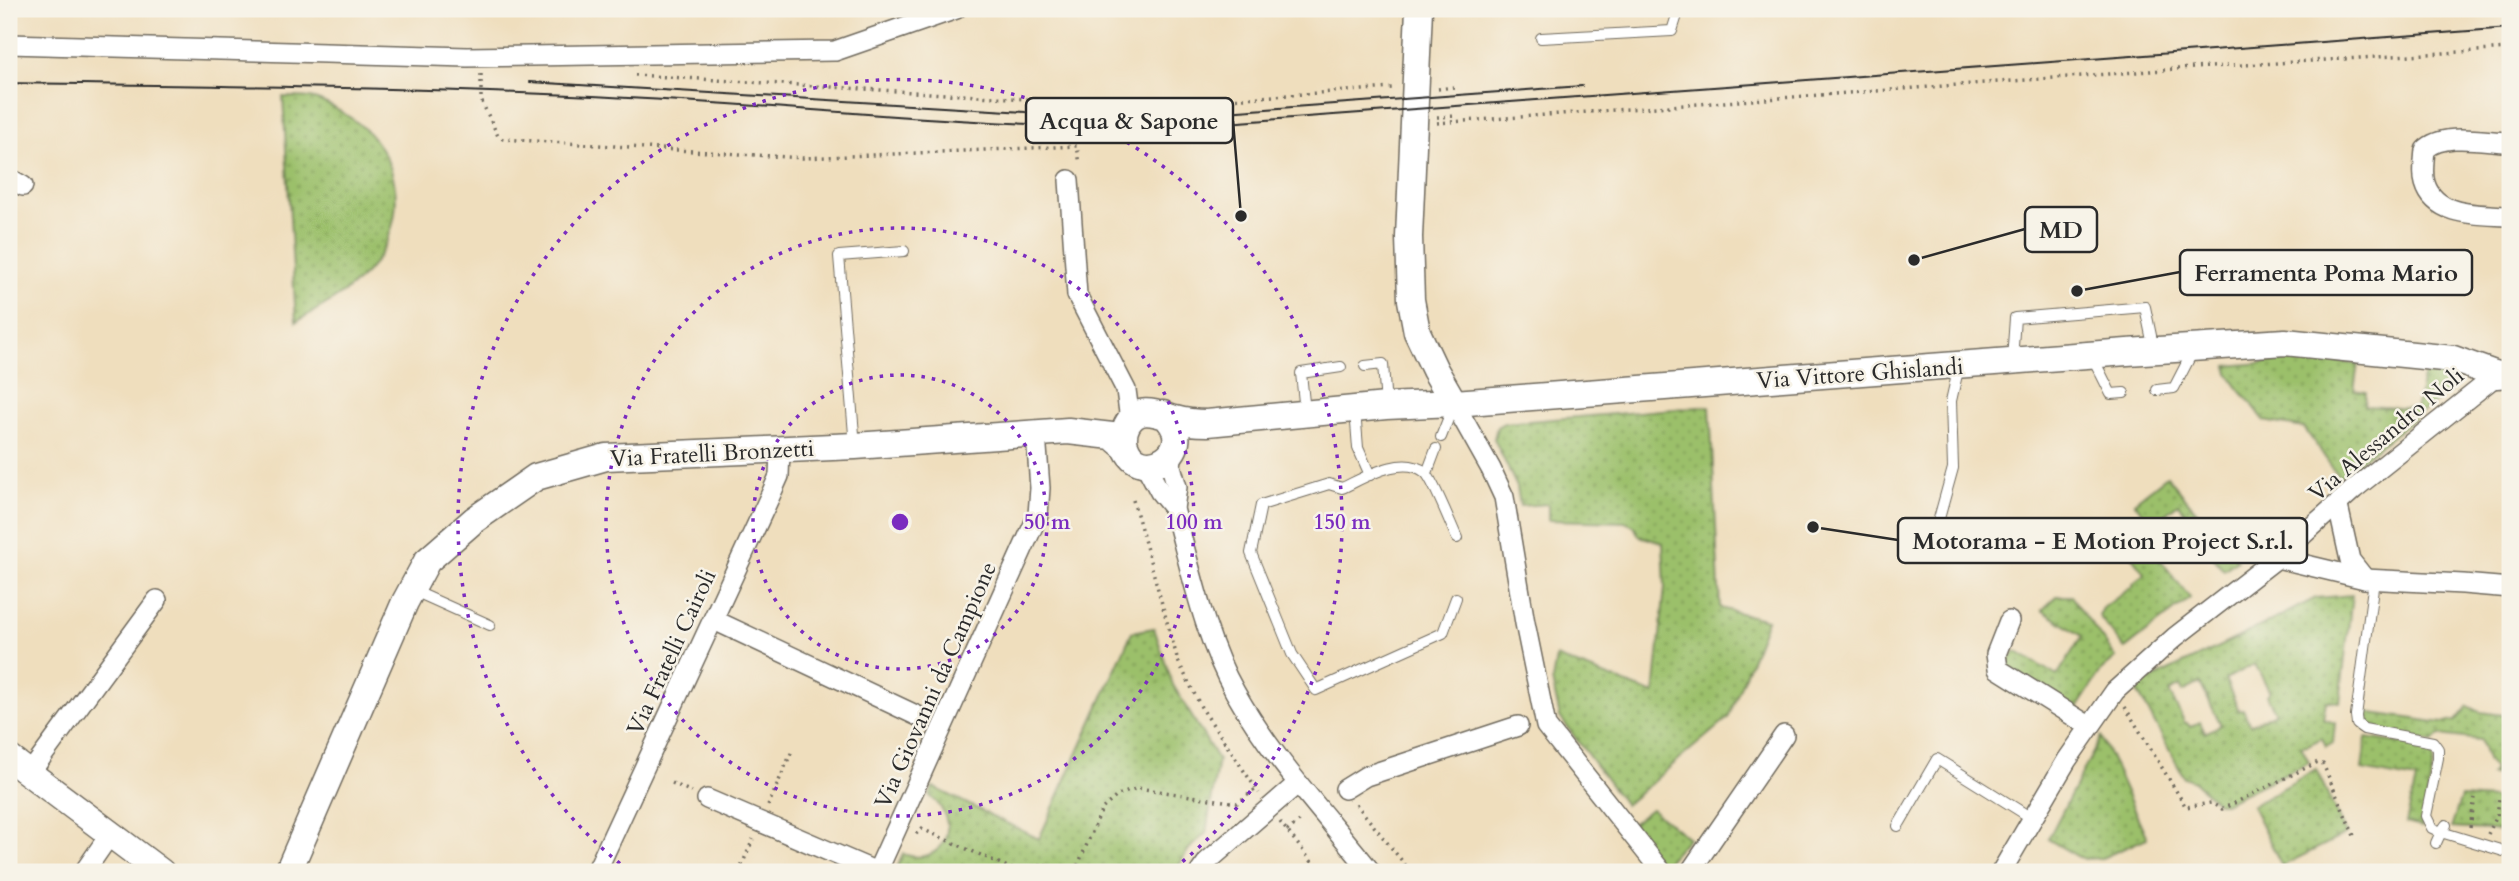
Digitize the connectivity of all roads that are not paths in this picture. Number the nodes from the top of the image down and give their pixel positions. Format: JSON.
{"nodes":[{"id":1,"x":956,"y":9,"type":"edge"},
{"id":2,"x":1419,"y":9,"type":"edge"},
{"id":3,"x":1679,"y":9,"type":"edge"},
{"id":4,"x":1541,"y":38,"type":"dead end"},
{"id":5,"x":9,"y":44,"type":"edge"},
{"id":6,"x":2506,"y":142,"type":"dead end"},
{"id":7,"x":1075,"y":174,"type":"road end"},
{"id":8,"x":2510,"y":216,"type":"edge"},
{"id":9,"x":904,"y":251,"type":"dead end"},
{"id":10,"x":2195,"y":348,"type":"junction"},
{"id":11,"x":2154,"y":350,"type":"junction"},
{"id":12,"x":2092,"y":355,"type":"junction"},
{"id":13,"x":2011,"y":362,"type":"junction"},
{"id":14,"x":1366,"y":366,"type":"dead end"},
{"id":15,"x":1959,"y":366,"type":"junction"},
{"id":16,"x":1341,"y":367,"type":"dead end"},
{"id":17,"x":2503,"y":375,"type":"edge"},
{"id":18,"x":2157,"y":390,"type":"dead end"},
{"id":19,"x":2123,"y":393,"type":"dead end"},
{"id":20,"x":1454,"y":403,"type":"junction"},
{"id":21,"x":1386,"y":406,"type":"junction"},
{"id":22,"x":1355,"y":409,"type":"junction"},
{"id":23,"x":1305,"y":413,"type":"junction"},
{"id":24,"x":1144,"y":417,"type":"junction"},
{"id":25,"x":1207,"y":423,"type":"junction"},
{"id":26,"x":1068,"y":431,"type":"junction"},
{"id":27,"x":1036,"y":434,"type":"junction"},
{"id":28,"x":1441,"y":437,"type":"dead end"},
{"id":29,"x":855,"y":446,"type":"junction"},
{"id":30,"x":1125,"y":447,"type":"junction"},
{"id":31,"x":1174,"y":448,"type":"junction"},
{"id":32,"x":1436,"y":449,"type":"dead end"},
{"id":33,"x":780,"y":450,"type":"junction"},
{"id":34,"x":1145,"y":464,"type":"junction"},
{"id":35,"x":1427,"y":473,"type":"junction"},
{"id":36,"x":1370,"y":475,"type":"junction"},
{"id":37,"x":2338,"y":506,"type":"junction"},
{"id":38,"x":1174,"y":509,"type":"junction"},
{"id":39,"x":1457,"y":537,"type":"dead end"},
{"id":40,"x":1932,"y":544,"type":"dead end"},
{"id":41,"x":2277,"y":558,"type":"junction"},
{"id":42,"x":2369,"y":580,"type":"junction"},
{"id":43,"x":2510,"y":588,"type":"edge"},
{"id":44,"x":412,"y":590,"type":"junction"},
{"id":45,"x":1455,"y":598,"type":"dead end"},
{"id":46,"x":157,"y":600,"type":"dead end"},
{"id":47,"x":714,"y":620,"type":"junction"},
{"id":48,"x":2009,"y":621,"type":"dead end"},
{"id":49,"x":490,"y":625,"type":"dead end"},
{"id":50,"x":920,"y":717,"type":"dead end"},
{"id":51,"x":1518,"y":726,"type":"dead end"},
{"id":52,"x":2089,"y":726,"type":"junction"},
{"id":53,"x":1783,"y":735,"type":"dead end"},
{"id":54,"x":19,"y":766,"type":"edge"},
{"id":55,"x":1297,"y":784,"type":"junction"},
{"id":56,"x":1345,"y":789,"type":"dead end"},
{"id":57,"x":707,"y":799,"type":"dead end"},
{"id":58,"x":2033,"y":820,"type":"junction"},
{"id":59,"x":1898,"y":826,"type":"dead end"},
{"id":60,"x":2443,"y":829,"type":"junction"},
{"id":61,"x":111,"y":833,"type":"junction"},
{"id":62,"x":2436,"y":843,"type":"dead end"},
{"id":63,"x":2510,"y":853,"type":"edge"},
{"id":64,"x":160,"y":870,"type":"edge"},
{"id":65,"x":288,"y":870,"type":"edge"},
{"id":66,"x":1365,"y":870,"type":"edge"},
{"id":67,"x":84,"y":872,"type":"edge"},
{"id":68,"x":596,"y":872,"type":"edge"},
{"id":69,"x":877,"y":872,"type":"edge"},
{"id":70,"x":1200,"y":872,"type":"edge"},
{"id":71,"x":1662,"y":872,"type":"edge"},
{"id":72,"x":1690,"y":872,"type":"edge"},
{"id":73,"x":2001,"y":872,"type":"edge"}],
"edges":[{"from":1,"to":5,"type":"street"},
{"from":2,"to":20,"type":"street"},
{"from":3,"to":4,"type":"lane"},
{"from":6,"to":8,"type":"street"},
{"from":7,"to":24,"type":"street"},
{"from":9,"to":29,"type":"lane"},
{"from":10,"to":11,"type":"street","name":"Via Vittore Ghislandi"},
{"from":10,"to":17,"type":"street","name":"Via Vittore Ghislandi"},
{"from":10,"to":18,"type":"lane"},
{"from":11,"to":12,"type":"street","name":"Via Vittore Ghislandi"},
{"from":11,"to":13,"type":"lane"},
{"from":12,"to":13,"type":"street","name":"Via Vittore Ghislandi"},
{"from":12,"to":19,"type":"lane"},
{"from":13,"to":15,"type":"street","name":"Via Vittore Ghislandi"},
{"from":14,"to":21,"type":"lane"},
{"from":15,"to":20,"type":"street","name":"Via Vittore Ghislandi"},
{"from":15,"to":40,"type":"lane"},
{"from":16,"to":23,"type":"lane"},
{"from":17,"to":37,"type":"street","name":"Via Alessandro Noli"},
{"from":20,"to":21,"type":"street","name":"Via Vittore Ghislandi"},
{"from":20,"to":28,"type":"lane"},
{"from":20,"to":71,"type":"street"},
{"from":21,"to":22,"type":"street","name":"Via Vittore Ghislandi"},
{"from":22,"to":23,"type":"street","name":"Via Vittore Ghislandi"},
{"from":22,"to":36,"type":"lane"},
{"from":23,"to":25,"type":"street","name":"Via Vittore Ghislandi"},
{"from":24,"to":25,"type":"street","name":"Via Vittore Ghislandi"},
{"from":24,"to":26,"type":"street","name":"Via Fratelli Bronzetti"},
{"from":24,"to":30,"type":"street"},
{"from":24,"to":31,"type":"street"},
{"from":25,"to":31,"type":"street","name":"Via Vittore Ghislandi"},
{"from":26,"to":27,"type":"street","name":"Via Fratelli Bronzetti"},
{"from":26,"to":30,"type":"street","name":"Via Fratelli Bronzetti"},
{"from":27,"to":29,"type":"street","name":"Via Fratelli Bronzetti"},
{"from":27,"to":69,"type":"street","name":"Via Giovanni da Campione"},
{"from":29,"to":33,"type":"street","name":"Via Fratelli Bronzetti"},
{"from":30,"to":34,"type":"street"},
{"from":31,"to":34,"type":"street"},
{"from":31,"to":38,"type":"street"},
{"from":32,"to":35,"type":"lane"},
{"from":33,"to":44,"type":"street","name":"Via Fratelli Bronzetti"},
{"from":33,"to":47,"type":"street","name":"Via Fratelli Cairoli"},
{"from":34,"to":38,"type":"street"},
{"from":35,"to":36,"type":"lane"},
{"from":35,"to":39,"type":"lane"},
{"from":36,"to":45,"type":"lane"},
{"from":37,"to":41,"type":"street","name":"Via Alessandro Noli"},
{"from":37,"to":42,"type":"street"},
{"from":38,"to":55,"type":"street"},
{"from":41,"to":42,"type":"street"},
{"from":41,"to":52,"type":"street","name":"Via Alessandro Noli"},
{"from":42,"to":43,"type":"street"},
{"from":42,"to":60,"type":"lane"},
{"from":44,"to":49,"type":"lane"},
{"from":44,"to":65,"type":"street","name":"Via Fratelli Bronzetti"},
{"from":46,"to":54,"type":"street"},
{"from":47,"to":50,"type":"street"},
{"from":47,"to":68,"type":"street","name":"Via Fratelli Cairoli"},
{"from":48,"to":52,"type":"street"},
{"from":51,"to":56,"type":"street"},
{"from":52,"to":58,"type":"street","name":"Via Alessandro Noli"},
{"from":53,"to":72,"type":"street"},
{"from":54,"to":61,"type":"street"},
{"from":55,"to":66,"type":"street"},
{"from":55,"to":70,"type":"street"},
{"from":57,"to":69,"type":"street"},
{"from":58,"to":59,"type":"lane"},
{"from":58,"to":73,"type":"street","name":"Via Alessandro Noli"},
{"from":60,"to":62,"type":"lane"},
{"from":60,"to":63,"type":"lane"},
{"from":61,"to":64,"type":"street"},
{"from":61,"to":67,"type":"street"}]}
